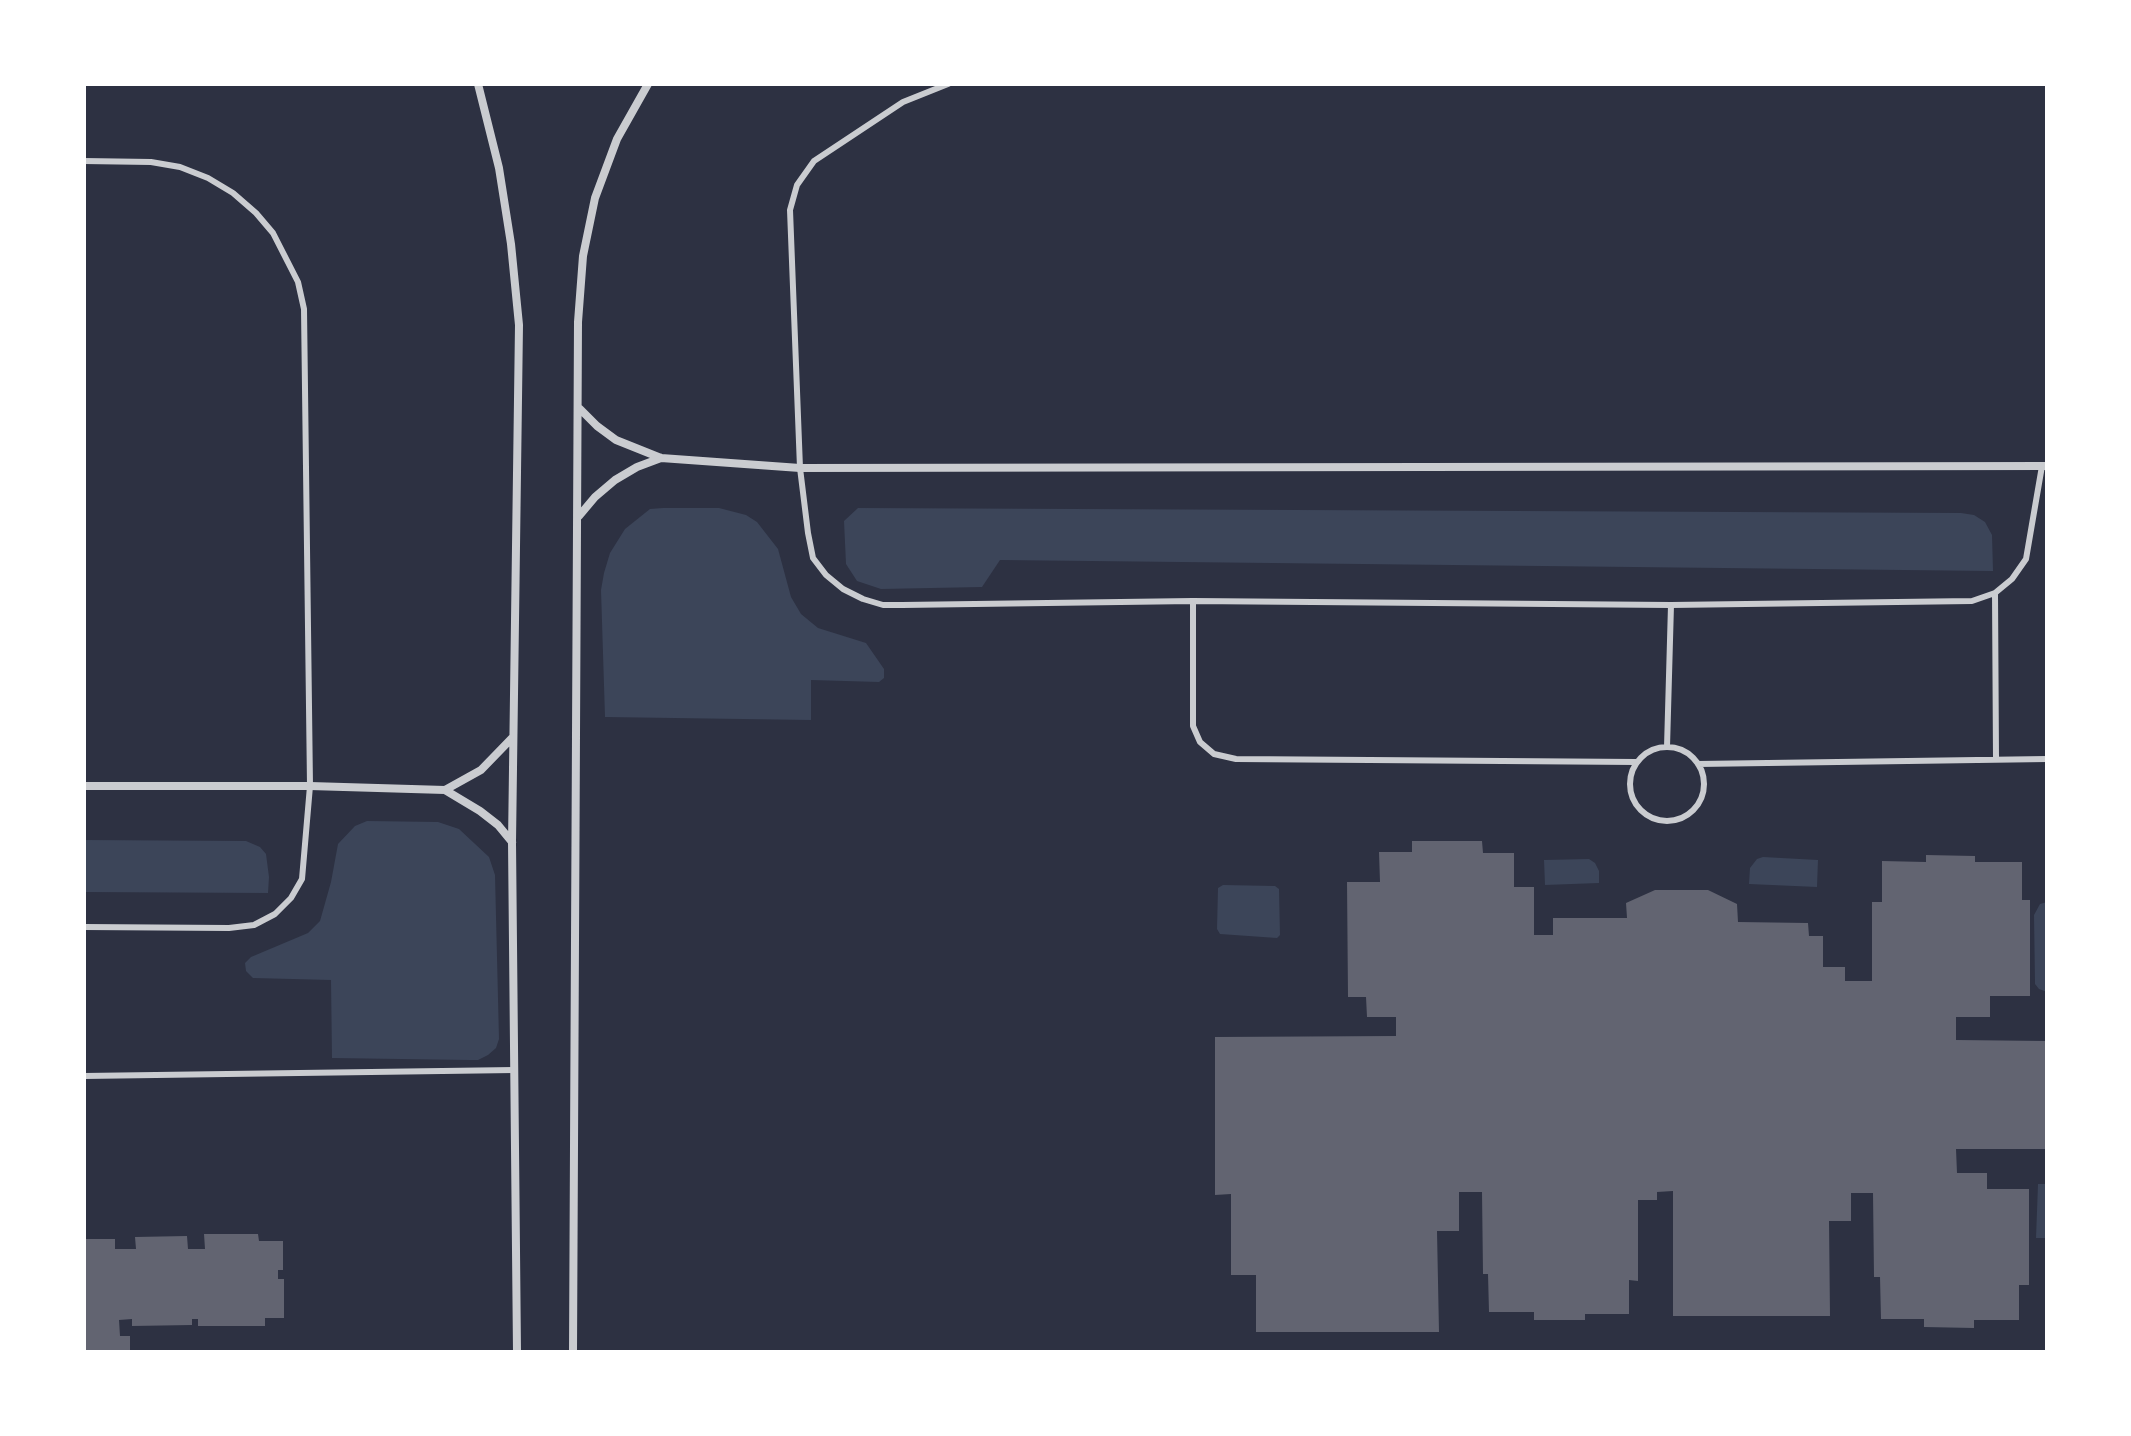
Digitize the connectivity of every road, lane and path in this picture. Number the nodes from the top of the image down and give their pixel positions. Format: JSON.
{"nodes":[{"id":1,"x":478,"y":84,"type":"edge"},
{"id":2,"x":648,"y":84,"type":"edge"},
{"id":3,"x":948,"y":84,"type":"edge"},
{"id":4,"x":84,"y":161,"type":"edge"},
{"id":5,"x":580,"y":409,"type":"junction"},
{"id":6,"x":661,"y":458,"type":"junction"},
{"id":7,"x":2044,"y":466,"type":"edge"},
{"id":8,"x":800,"y":468,"type":"junction"},
{"id":9,"x":578,"y":516,"type":"junction"},
{"id":10,"x":1995,"y":593,"type":"junction"},
{"id":11,"x":1193,"y":601,"type":"junction"},
{"id":12,"x":1671,"y":605,"type":"junction"},
{"id":13,"x":513,"y":737,"type":"junction"},
{"id":14,"x":1667,"y":747,"type":"junction"},
{"id":15,"x":1996,"y":759,"type":"junction"},
{"id":16,"x":2047,"y":759,"type":"edge"},
{"id":17,"x":1636,"y":762,"type":"junction"},
{"id":18,"x":1698,"y":764,"type":"junction"},
{"id":19,"x":84,"y":786,"type":"edge"},
{"id":20,"x":310,"y":786,"type":"junction"},
{"id":21,"x":445,"y":790,"type":"junction"},
{"id":22,"x":512,"y":842,"type":"junction"},
{"id":23,"x":84,"y":927,"type":"edge"},
{"id":24,"x":514,"y":1070,"type":"junction"},
{"id":25,"x":84,"y":1076,"type":"edge"},
{"id":26,"x":517,"y":1352,"type":"edge"},
{"id":27,"x":573,"y":1352,"type":"edge"}],
"edges":[{"from":1,"to":13,"type":"street"},
{"from":2,"to":5,"type":"street"},
{"from":3,"to":8,"type":"lane"},
{"from":4,"to":20,"type":"lane"},
{"from":5,"to":6,"type":"street"},
{"from":5,"to":9,"type":"street"},
{"from":6,"to":8,"type":"street"},
{"from":6,"to":9,"type":"street"},
{"from":7,"to":8,"type":"street"},
{"from":7,"to":10,"type":"lane"},
{"from":8,"to":11,"type":"lane"},
{"from":9,"to":27,"type":"street"},
{"from":10,"to":12,"type":"lane"},
{"from":10,"to":15,"type":"lane"},
{"from":11,"to":12,"type":"lane"},
{"from":11,"to":17,"type":"lane"},
{"from":12,"to":14,"type":"lane"},
{"from":13,"to":21,"type":"street"},
{"from":13,"to":22,"type":"street"},
{"from":14,"to":17,"type":"lane"},
{"from":14,"to":18,"type":"lane"},
{"from":15,"to":16,"type":"lane"},
{"from":15,"to":18,"type":"lane"},
{"from":17,"to":18,"type":"lane"},
{"from":19,"to":20,"type":"street"},
{"from":20,"to":21,"type":"street"},
{"from":20,"to":23,"type":"lane"},
{"from":21,"to":22,"type":"street"},
{"from":22,"to":24,"type":"street"},
{"from":24,"to":25,"type":"lane"},
{"from":24,"to":26,"type":"street"}]}
